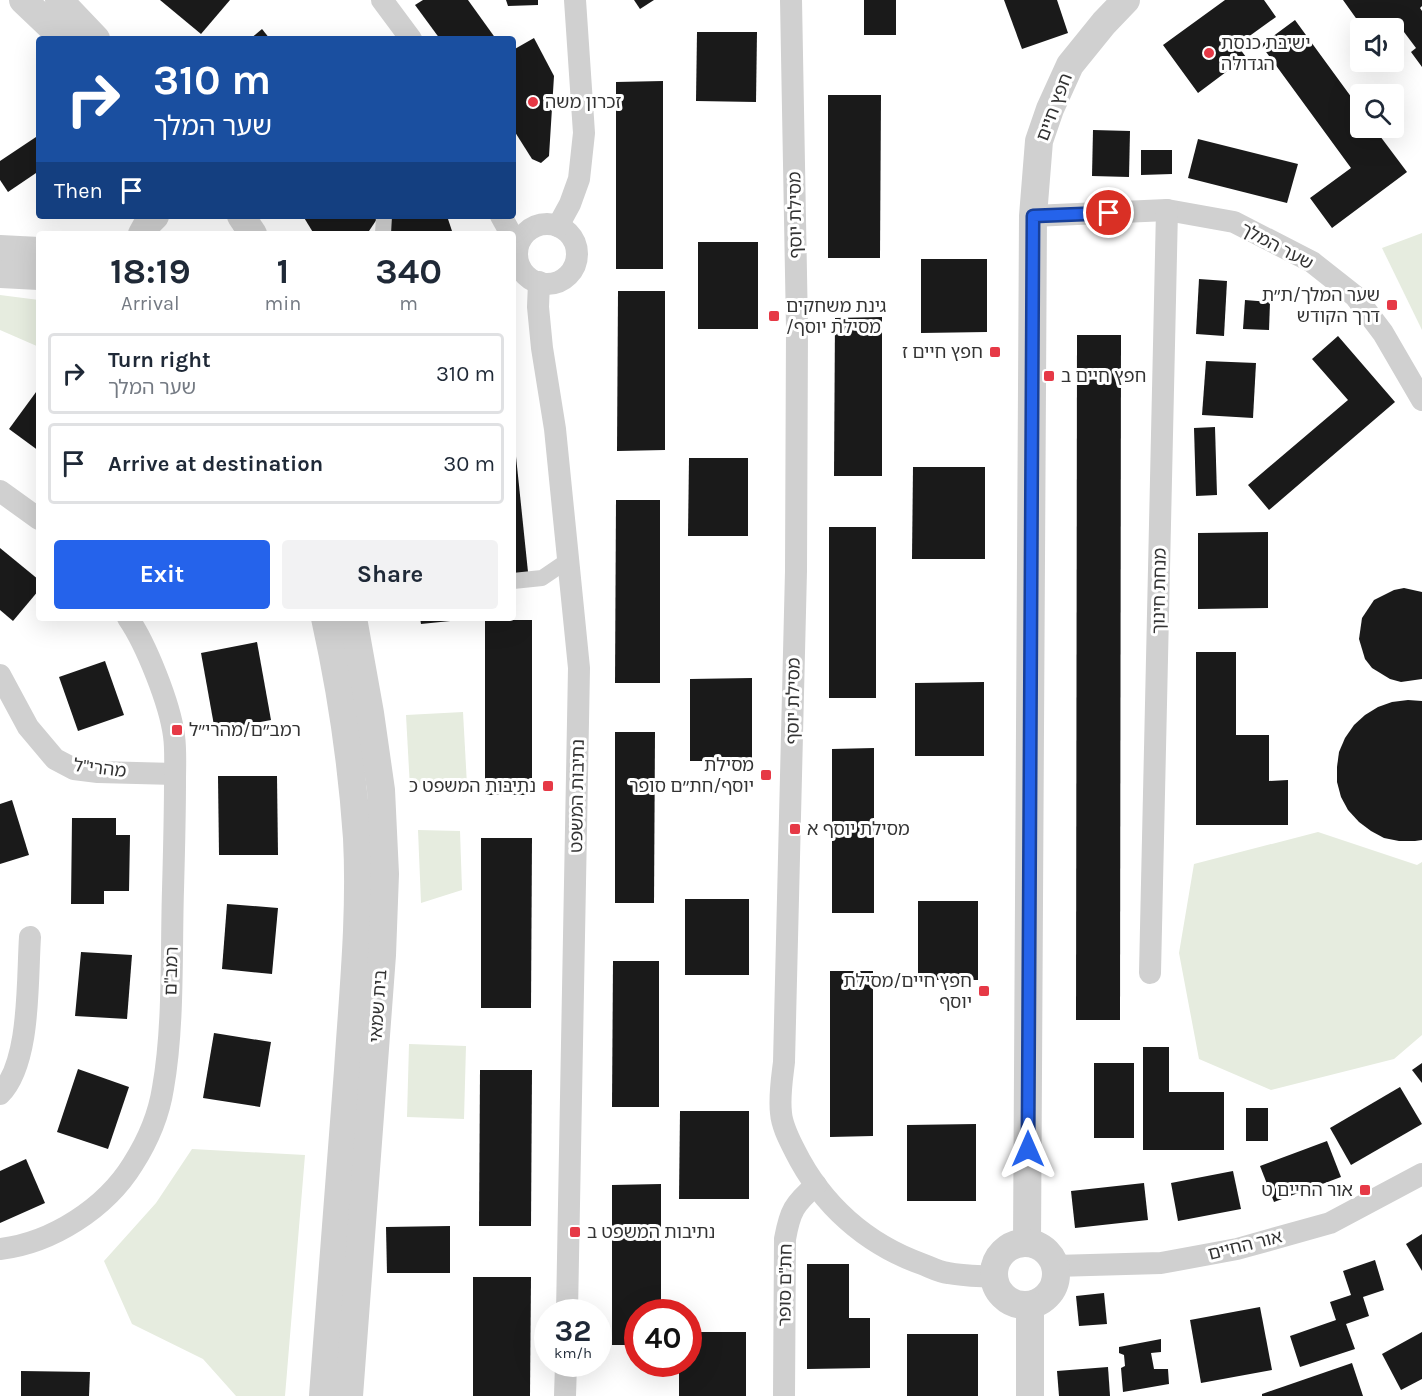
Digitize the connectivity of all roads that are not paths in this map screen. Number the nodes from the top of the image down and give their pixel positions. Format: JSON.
{"nodes":[{"id":1,"x":23,"y":0,"type":"edge"},
{"id":2,"x":59,"y":0,"type":"edge"},
{"id":3,"x":382,"y":0,"type":"edge"},
{"id":4,"x":575,"y":0,"type":"edge"},
{"id":5,"x":791,"y":0,"type":"edge"},
{"id":6,"x":1126,"y":0,"type":"edge"},
{"id":7,"x":61,"y":36,"type":"edge"},
{"id":8,"x":93,"y":36,"type":"edge"},
{"id":9,"x":409,"y":36,"type":"edge"},
{"id":10,"x":1167,"y":210,"type":"junction"},
{"id":11,"x":1033,"y":216,"type":"junction"},
{"id":12,"x":558,"y":226,"type":"junction"},
{"id":13,"x":516,"y":239,"type":"edge"},
{"id":14,"x":0,"y":249,"type":"edge"},
{"id":15,"x":36,"y":251,"type":"edge"},
{"id":16,"x":516,"y":251,"type":"edge"},
{"id":17,"x":0,"y":274,"type":"edge"},
{"id":18,"x":36,"y":276,"type":"edge"},
{"id":19,"x":539,"y":282,"type":"junction"},
{"id":20,"x":1422,"y":400,"type":"edge"},
{"id":21,"x":0,"y":491,"type":"edge"},
{"id":22,"x":36,"y":517,"type":"edge"},
{"id":23,"x":567,"y":561,"type":"junction"},
{"id":24,"x":516,"y":582,"type":"edge"},
{"id":25,"x":129,"y":621,"type":"edge"},
{"id":26,"x":326,"y":621,"type":"edge"},
{"id":27,"x":354,"y":621,"type":"edge"},
{"id":28,"x":0,"y":675,"type":"edge"},
{"id":29,"x":175,"y":774,"type":"junction"},
{"id":30,"x":30,"y":937,"type":"dead end"},
{"id":31,"x":1150,"y":973,"type":"dead end"},
{"id":32,"x":0,"y":1094,"type":"edge"},
{"id":33,"x":1422,"y":1174,"type":"edge"},
{"id":34,"x":816,"y":1185,"type":"junction"},
{"id":35,"x":1027,"y":1243,"type":"junction"},
{"id":36,"x":0,"y":1249,"type":"edge"},
{"id":37,"x":1055,"y":1266,"type":"junction"},
{"id":38,"x":994,"y":1277,"type":"junction"},
{"id":39,"x":567,"y":1299,"type":"edge"},
{"id":40,"x":1030,"y":1305,"type":"junction"},
{"id":41,"x":566,"y":1377,"type":"edge"},
{"id":42,"x":323,"y":1396,"type":"edge"},
{"id":43,"x":348,"y":1396,"type":"edge"},
{"id":44,"x":566,"y":1396,"type":"edge"},
{"id":45,"x":784,"y":1396,"type":"edge"},
{"id":46,"x":1030,"y":1396,"type":"edge"}],
"edges":[{"from":1,"to":7,"type":"street"},
{"from":2,"to":8,"type":"street"},
{"from":3,"to":9,"type":"street"},
{"from":4,"to":12,"type":"street"},
{"from":5,"to":34,"type":"street","name":"מסילת יוסף"},
{"from":6,"to":11,"type":"street","name":"חפץ חיים"},
{"from":10,"to":11,"type":"street","name":"שער המלך"},
{"from":10,"to":20,"type":"street","name":"שער המלך"},
{"from":10,"to":31,"type":"street","name":"מנחת חינוך"},
{"from":11,"to":35,"type":"street","name":"חפץ חיים"},
{"from":12,"to":13,"type":"street"},
{"from":12,"to":19,"type":"street"},
{"from":14,"to":15,"type":"street"},
{"from":16,"to":19,"type":"street"},
{"from":17,"to":18,"type":"street"},
{"from":19,"to":23,"type":"street","name":"נתיבות המשפט"},
{"from":21,"to":22,"type":"street"},
{"from":23,"to":24,"type":"street"},
{"from":23,"to":39,"type":"street","name":"נתיבות המשפט"},
{"from":25,"to":29,"type":"street","name":"רמב\"ם"},
{"from":26,"to":42,"type":"street","name":"בית שמאי"},
{"from":27,"to":43,"type":"street","name":"בית שמאי"},
{"from":28,"to":29,"type":"street","name":"מהרי\"ל"},
{"from":29,"to":36,"type":"street","name":"רמב\"ם"},
{"from":30,"to":32,"type":"street"},
{"from":33,"to":37,"type":"street","name":"אור החיים"},
{"from":34,"to":38,"type":"street","name":"מסילת יוסף"},
{"from":34,"to":45,"type":"street","name":"חת\"ם סופר"},
{"from":35,"to":37,"type":"street"},
{"from":35,"to":38,"type":"street"},
{"from":37,"to":40,"type":"street"},
{"from":38,"to":40,"type":"street"},
{"from":40,"to":46,"type":"street"},
{"from":41,"to":44,"type":"street"}]}
